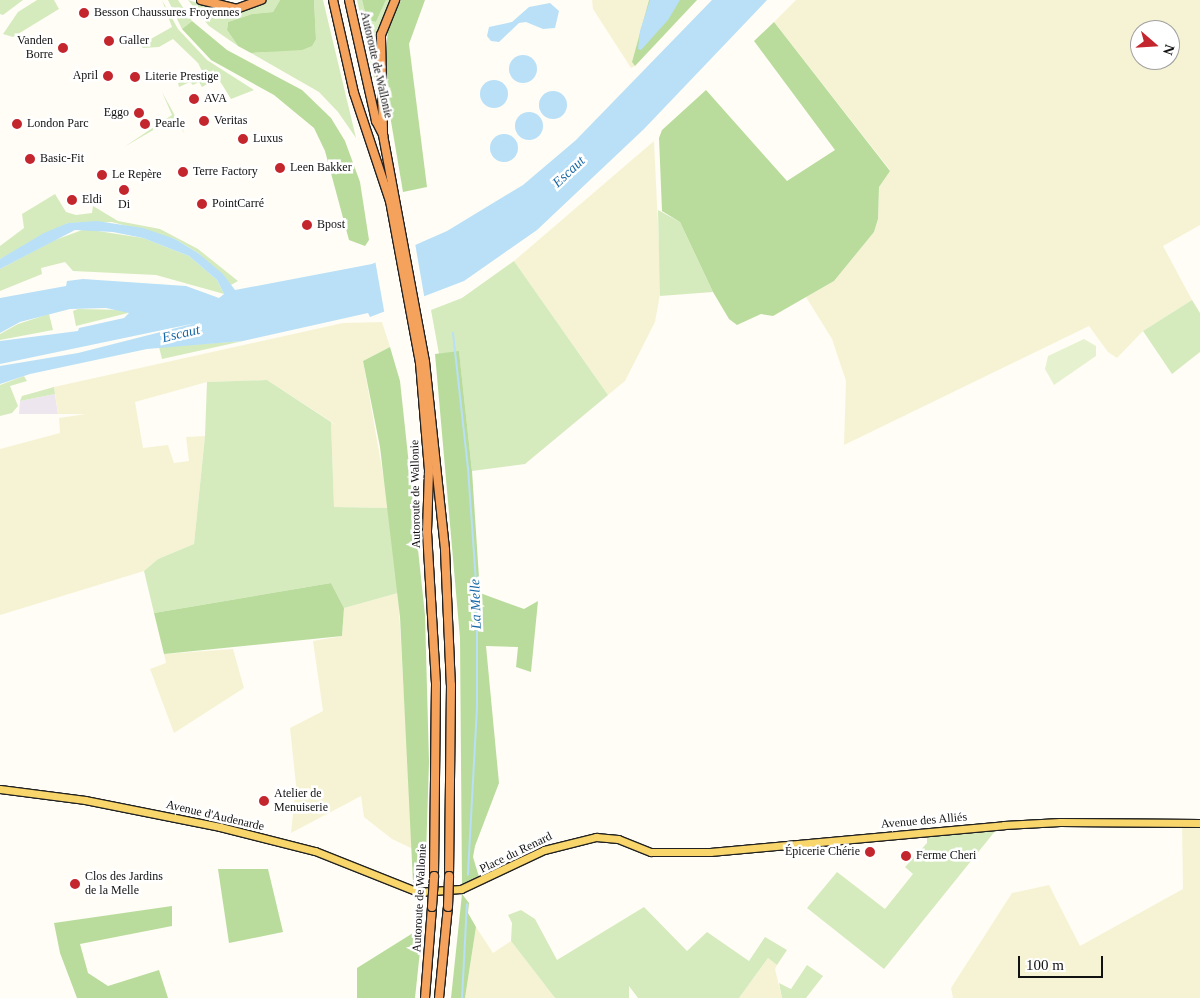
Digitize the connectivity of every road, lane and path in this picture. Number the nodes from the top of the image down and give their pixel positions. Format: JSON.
{"nodes":[{"id":1,"x":201,"y":0,"type":"edge"},
{"id":2,"x":260,"y":0,"type":"edge"},
{"id":3,"x":332,"y":0,"type":"edge"},
{"id":4,"x":349,"y":0,"type":"edge"},
{"id":5,"x":395,"y":0,"type":"edge"},
{"id":6,"x":383,"y":136,"type":"junction"},
{"id":7,"x":393,"y":200,"type":"junction"},
{"id":8,"x":422,"y":363,"type":"junction"},
{"id":9,"x":0,"y":789,"type":"edge"},
{"id":10,"x":1200,"y":823,"type":"edge"},
{"id":11,"x":651,"y":852,"type":"joint"},
{"id":12,"x":418,"y":892,"type":"joint"},
{"id":13,"x":424,"y":998,"type":"edge"},
{"id":14,"x":440,"y":998,"type":"edge"}],
"edges":[{"from":1,"to":2,"type":"highway"},
{"from":3,"to":7,"type":"highway","name":"Autoroute de Wallonie"},
{"from":4,"to":6,"type":"highway","name":"Autoroute de Wallonie"},
{"from":5,"to":6,"type":"highway"},
{"from":6,"to":7,"type":"highway","name":"Autoroute de Wallonie"},
{"from":7,"to":8,"type":"highway","name":"Autoroute de Wallonie"},
{"from":8,"to":13,"type":"highway","name":"Autoroute de Wallonie","bridge":true},
{"from":8,"to":14,"type":"highway","name":"Autoroute de Wallonie","bridge":true},
{"from":9,"to":12,"type":"main road","name":"Avenue d'Audenarde"},
{"from":10,"to":11,"type":"main road","name":"Avenue des Alliés"},
{"from":11,"to":12,"type":"main road","name":"Place du Renard"}]}
